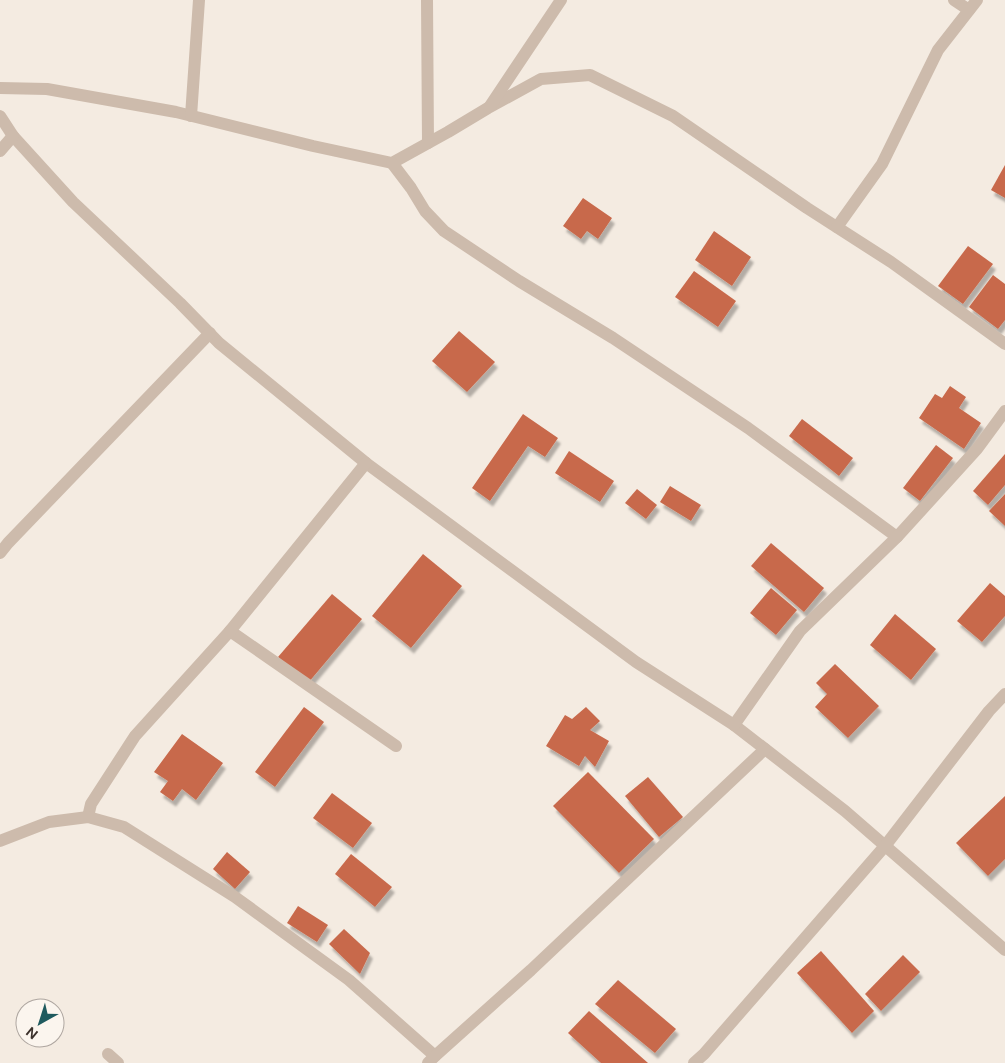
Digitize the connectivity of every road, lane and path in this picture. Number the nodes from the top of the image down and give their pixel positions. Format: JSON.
{"nodes":[{"id":1,"x":199,"y":0,"type":"edge"},
{"id":2,"x":427,"y":0,"type":"edge"},
{"id":3,"x":561,"y":0,"type":"edge"},
{"id":4,"x":954,"y":0,"type":"edge"},
{"id":5,"x":973,"y":5,"type":"edge"},
{"id":6,"x":0,"y":88,"type":"edge"},
{"id":7,"x":488,"y":108,"type":"junction"},
{"id":8,"x":0,"y":116,"type":"edge"},
{"id":9,"x":190,"y":116,"type":"junction"},
{"id":10,"x":13,"y":136,"type":"junction"},
{"id":11,"x":428,"y":143,"type":"junction"},
{"id":12,"x":0,"y":151,"type":"edge"},
{"id":13,"x":392,"y":163,"type":"junction"},
{"id":14,"x":837,"y":228,"type":"junction"},
{"id":15,"x":210,"y":334,"type":"junction"},
{"id":16,"x":1005,"y":344,"type":"edge"},
{"id":17,"x":1005,"y":411,"type":"edge"},
{"id":18,"x":366,"y":463,"type":"junction"},
{"id":19,"x":897,"y":537,"type":"junction"},
{"id":20,"x":0,"y":553,"type":"edge"},
{"id":21,"x":230,"y":631,"type":"junction"},
{"id":22,"x":1005,"y":694,"type":"edge"},
{"id":23,"x":734,"y":725,"type":"junction"},
{"id":24,"x":396,"y":746,"type":"dead end"},
{"id":25,"x":765,"y":749,"type":"junction"},
{"id":26,"x":88,"y":817,"type":"junction"},
{"id":27,"x":0,"y":841,"type":"edge"},
{"id":28,"x":885,"y":846,"type":"junction"},
{"id":29,"x":1005,"y":950,"type":"edge"},
{"id":30,"x":108,"y":1054,"type":"dead end"},
{"id":31,"x":432,"y":1059,"type":"edge"},
{"id":32,"x":703,"y":1060,"type":"edge"},
{"id":33,"x":118,"y":1063,"type":"edge"}],
"edges":[{"from":1,"to":9,"type":"street"},
{"from":2,"to":11,"type":"street"},
{"from":3,"to":7,"type":"street"},
{"from":4,"to":5,"type":"street"},
{"from":5,"to":14,"type":"street"},
{"from":6,"to":9,"type":"street"},
{"from":7,"to":11,"type":"street"},
{"from":7,"to":14,"type":"street"},
{"from":8,"to":10,"type":"street"},
{"from":9,"to":13,"type":"street"},
{"from":10,"to":12,"type":"street"},
{"from":10,"to":15,"type":"street"},
{"from":11,"to":13,"type":"street"},
{"from":13,"to":19,"type":"street"},
{"from":14,"to":16,"type":"street"},
{"from":15,"to":18,"type":"street"},
{"from":15,"to":20,"type":"street"},
{"from":17,"to":19,"type":"street"},
{"from":18,"to":21,"type":"street"},
{"from":18,"to":23,"type":"street"},
{"from":19,"to":23,"type":"street"},
{"from":21,"to":24,"type":"street"},
{"from":21,"to":26,"type":"street"},
{"from":22,"to":28,"type":"street"},
{"from":23,"to":25,"type":"street"},
{"from":25,"to":28,"type":"street"},
{"from":25,"to":31,"type":"street"},
{"from":26,"to":27,"type":"street"},
{"from":26,"to":31,"type":"street"},
{"from":28,"to":29,"type":"street"},
{"from":28,"to":32,"type":"street"},
{"from":30,"to":33,"type":"street"}]}
